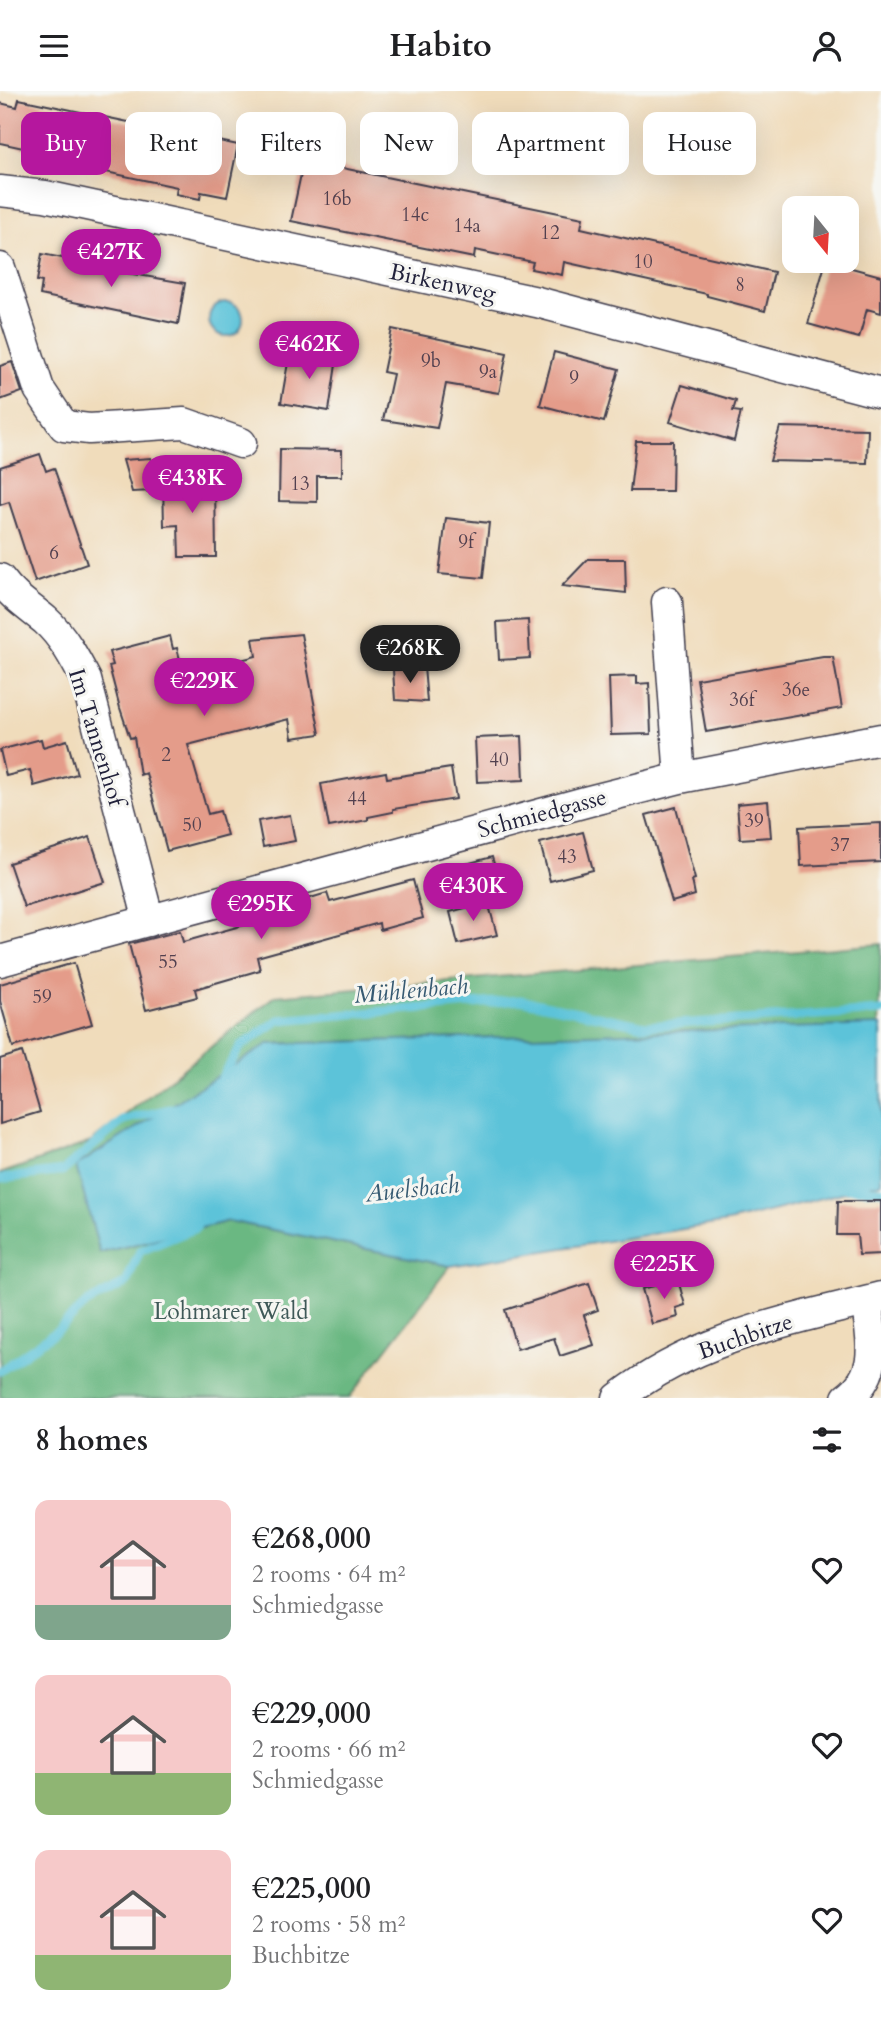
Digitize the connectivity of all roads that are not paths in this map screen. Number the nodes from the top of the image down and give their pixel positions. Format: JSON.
{"nodes":[{"id":1,"x":0,"y":191,"type":"edge"},
{"id":2,"x":0,"y":268,"type":"edge"},
{"id":3,"x":881,"y":393,"type":"edge"},
{"id":4,"x":241,"y":443,"type":"dead end"},
{"id":5,"x":0,"y":579,"type":"edge"},
{"id":6,"x":667,"y":601,"type":"dead end"},
{"id":7,"x":881,"y":739,"type":"edge"},
{"id":8,"x":680,"y":778,"type":"junction"},
{"id":9,"x":149,"y":921,"type":"junction"},
{"id":10,"x":0,"y":961,"type":"edge"},
{"id":11,"x":873,"y":1299,"type":"edge"},
{"id":12,"x":618,"y":1398,"type":"edge"},
{"id":13,"x":847,"y":1398,"type":"edge"}],
"edges":[{"from":1,"to":3,"type":"street","name":"Birkenweg"},
{"from":2,"to":4,"type":"street"},
{"from":5,"to":9,"type":"street","name":"Im Tannenhof"},
{"from":6,"to":8,"type":"street"},
{"from":7,"to":8,"type":"street","name":"Schmiedgasse"},
{"from":8,"to":9,"type":"street","name":"Schmiedgasse"},
{"from":9,"to":10,"type":"street","name":"Schmiedgasse"},
{"from":11,"to":12,"type":"street","name":"Buchbitze"},
{"from":11,"to":13,"type":"street"}]}
